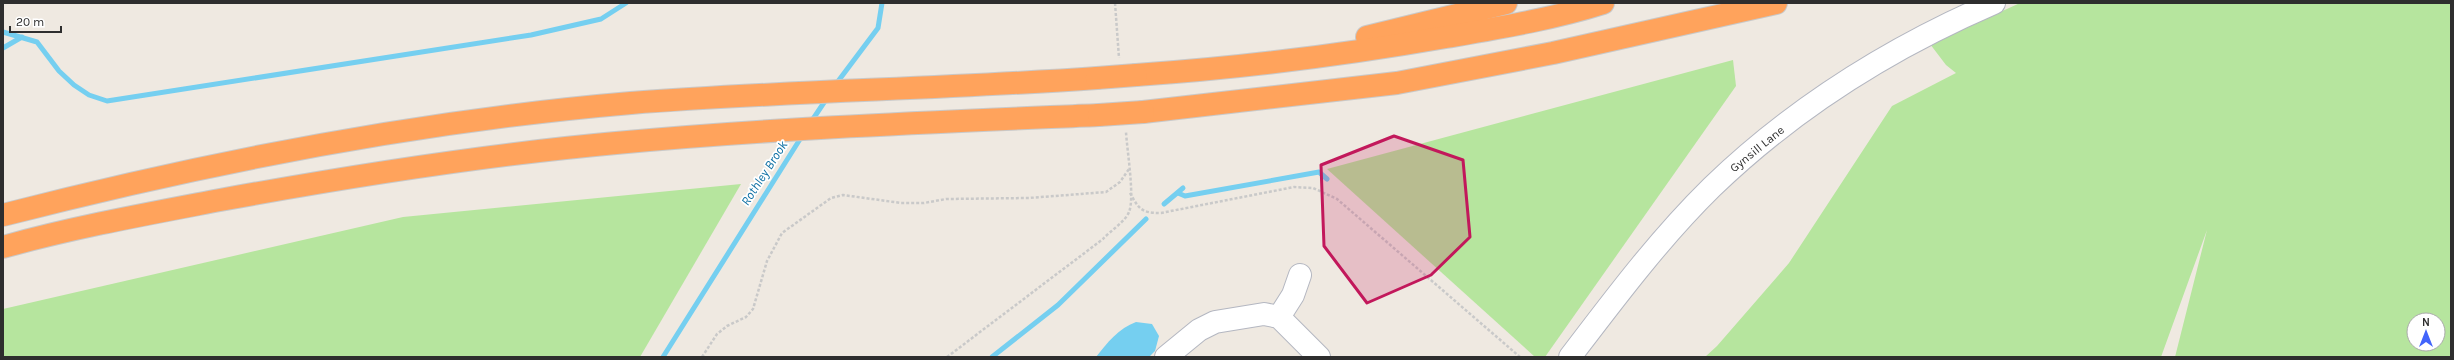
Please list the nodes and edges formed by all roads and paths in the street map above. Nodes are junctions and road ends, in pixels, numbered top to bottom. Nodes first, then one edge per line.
1 (1115, 3) edge
2 (1506, 3) edge
3 (1603, 3) edge
4 (1727, 3) edge
5 (1776, 3) edge
6 (1994, 3) edge
7 (1636, 33) junction
8 (1120, 60) dead end
9 (1181, 72) junction
10 (1126, 130) dead end
11 (1129, 170) junction
12 (316, 182) junction
13 (1130, 193) junction
14 (3, 215) edge
15 (3, 247) edge
16 (3, 261) edge
17 (1296, 285) dead end
18 (1279, 317) junction
19 (702, 357) edge
20 (947, 357) edge
21 (1166, 357) edge
22 (1319, 357) edge
23 (1520, 357) edge
24 (1570, 357) edge

1 - 8 path
2 - 9 highway
3 - 9 highway
4 - 7 highway
5 - 7 highway
6 - 24 street, Gynsill Lane
7 - 12 highway, bridge
9 - 14 highway, bridge
10 - 11 path
11 - 13 path
11 - 19 path
12 - 15 highway
12 - 16 highway
13 - 20 path
13 - 23 path
17 - 18 street
18 - 21 street
18 - 22 street

